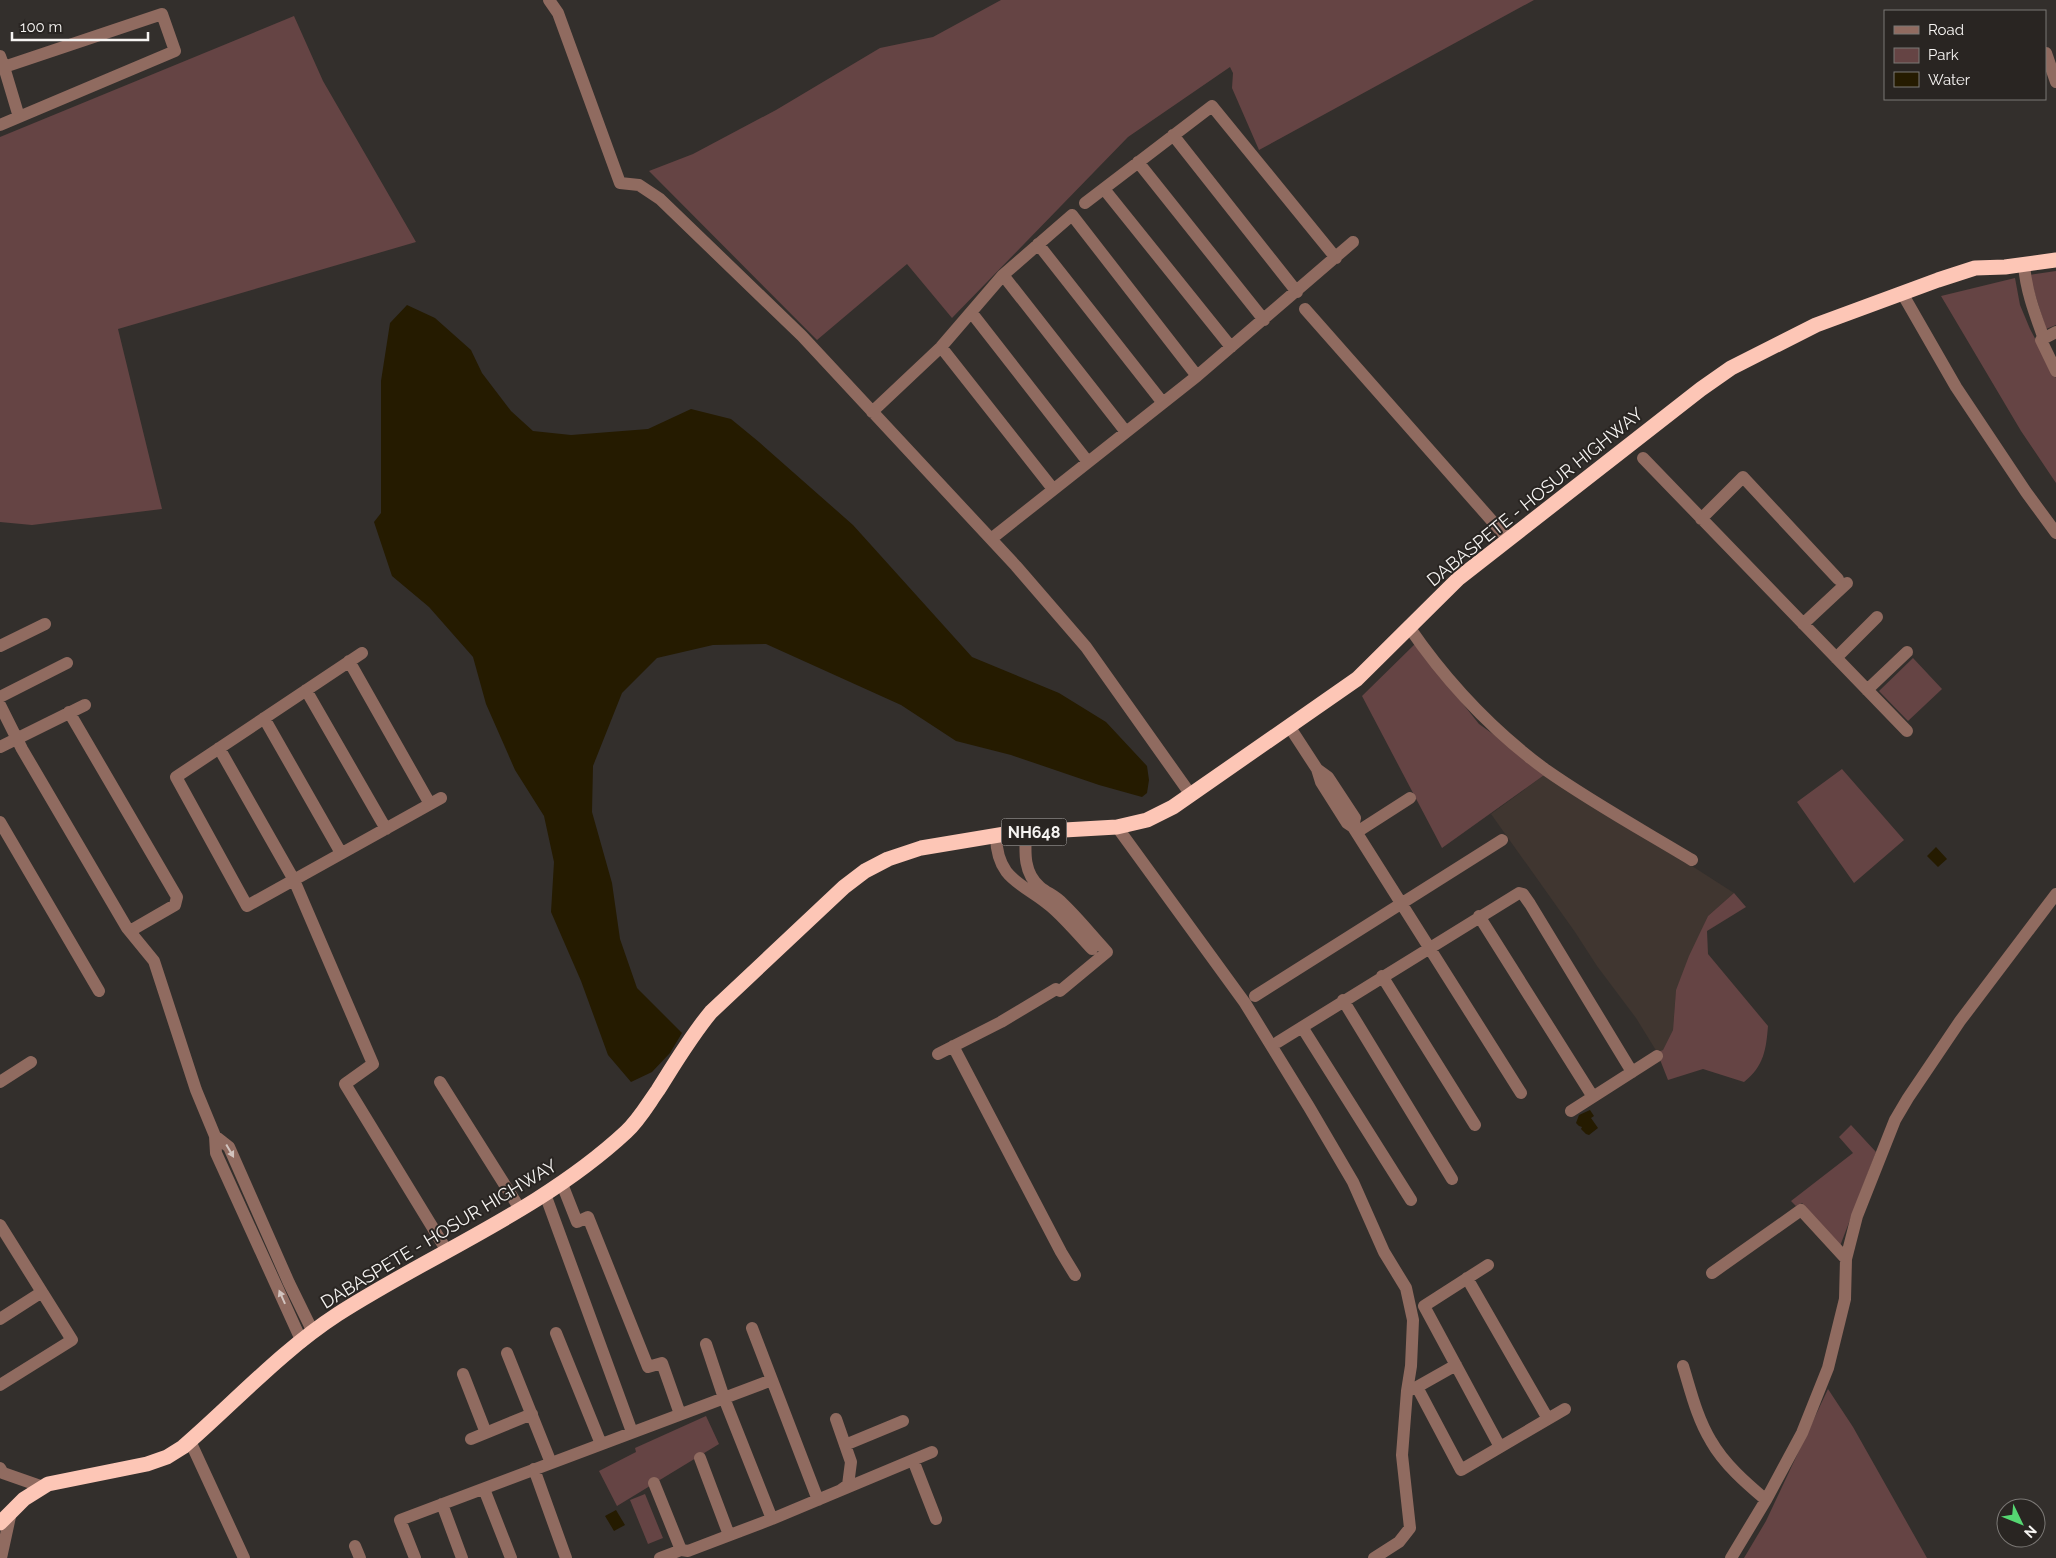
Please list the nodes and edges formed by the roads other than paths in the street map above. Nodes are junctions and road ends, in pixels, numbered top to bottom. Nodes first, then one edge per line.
1 (549, 0) edge
2 (2046, 53) dead end
3 (2, 61) edge
4 (2056, 82) edge
5 (20, 117) junction
6 (0, 125) edge
7 (1173, 135) junction
8 (1138, 162) junction
9 (1104, 189) junction
10 (1085, 203) dead end
11 (1353, 242) dead end
12 (1038, 244) junction
13 (1336, 258) junction
14 (2056, 260) edge
15 (2024, 265) junction
16 (1003, 275) junction
17 (1297, 292) junction
18 (1902, 293) junction
19 (1304, 309) dead end
20 (971, 312) junction
21 (1264, 320) junction
22 (2056, 332) edge
23 (2044, 339) junction
24 (940, 347) junction
25 (1232, 347) junction
26 (2056, 371) edge
27 (1198, 376) junction
28 (1163, 403) junction
29 (872, 412) junction
30 (1126, 432) junction
31 (1643, 458) dead end
32 (1088, 462) junction
33 (1053, 488) junction
34 (1701, 519) junction
35 (2056, 533) edge
36 (991, 538) junction
37 (1508, 540) junction
38 (1878, 618) dead end
39 (45, 624) dead end
40 (1803, 624) junction
41 (1409, 627) junction
42 (0, 646) edge
43 (1907, 652) dead end
44 (362, 653) dead end
45 (1836, 658) junction
46 (349, 661) junction
47 (67, 664) dead end
48 (306, 690) junction
49 (1867, 690) junction
50 (0, 697) edge
51 (0, 705) edge
52 (85, 705) dead end
53 (69, 712) junction
54 (264, 718) junction
55 (1289, 726) junction
56 (1907, 731) dead end
57 (17, 739) junction
58 (0, 747) edge
59 (219, 748) junction
60 (1191, 795) junction
61 (1410, 798) dead end
62 (0, 822) edge
63 (1117, 827) junction
64 (386, 829) junction
65 (1355, 829) junction
66 (1026, 832) junction
67 (996, 836) junction
68 (1502, 840) dead end
69 (341, 854) junction
70 (1692, 860) dead end
71 (294, 880) junction
72 (2056, 894) edge
73 (1402, 904) junction
74 (1479, 916) junction
75 (130, 931) junction
76 (1428, 948) junction
77 (1382, 976) junction
78 (1056, 989) junction
79 (99, 991) dead end
80 (1255, 996) dead end
81 (1343, 1000) junction
82 (1302, 1027) junction
83 (1278, 1042) dead end
84 (954, 1046) junction
85 (938, 1054) dead end
86 (1657, 1056) dead end
87 (32, 1062) dead end
88 (1632, 1072) junction
89 (0, 1082) edge
90 (440, 1082) dead end
91 (1520, 1093) dead end
92 (1593, 1097) junction
93 (1570, 1111) dead end
94 (1475, 1125) dead end
95 (1452, 1179) dead end
96 (562, 1184) junction
97 (545, 1194) junction
98 (1411, 1200) dead end
99 (520, 1210) junction
100 (2, 1233) edge
101 (447, 1251) junction
102 (1846, 1258) junction
103 (1488, 1265) dead end
104 (1712, 1274) dead end
105 (1075, 1275) dead end
106 (1467, 1278) junction
107 (42, 1292) junction
108 (0, 1319) edge
109 (752, 1328) dead end
110 (556, 1333) dead end
111 (308, 1337) junction
112 (706, 1344) dead end
113 (507, 1353) dead end
114 (1456, 1365) junction
115 (1683, 1366) dead end
116 (463, 1374) dead end
117 (772, 1380) junction
118 (0, 1385) edge
119 (1412, 1389) junction
120 (724, 1398) junction
121 (1565, 1409) dead end
122 (532, 1414) junction
123 (680, 1414) junction
124 (836, 1419) dead end
125 (1548, 1419) junction
126 (903, 1421) dead end
127 (632, 1432) junction
128 (486, 1433) junction
129 (471, 1439) dead end
130 (190, 1441) junction
131 (601, 1444) junction
132 (845, 1445) junction
133 (1500, 1447) junction
134 (932, 1452) dead end
135 (700, 1458) dead end
136 (913, 1460) junction
137 (551, 1463) junction
138 (0, 1468) edge
139 (534, 1469) junction
140 (654, 1483) dead end
141 (43, 1487) junction
142 (484, 1489) junction
143 (837, 1493) junction
144 (818, 1500) junction
145 (1766, 1500) junction
146 (442, 1504) junction
147 (5, 1518) edge
148 (772, 1519) junction
149 (936, 1519) dead end
150 (729, 1535) junction
151 (682, 1550) junction
152 (1, 1558) edge
153 (244, 1558) edge
154 (415, 1558) edge
155 (462, 1558) edge
156 (511, 1558) edge
157 (566, 1558) edge
158 (660, 1558) edge
159 (1374, 1558) edge
160 (1732, 1558) edge

1 - 29 street
2 - 4 street
3 - 5 street
3 - 5 street
5 - 6 street
7 - 8 street
7 - 13 street
7 - 17 street
8 - 9 street
8 - 21 street
9 - 10 street
9 - 25 street
11 - 13 street
12 - 16 street
12 - 27 street
12 - 28 street
13 - 17 street
14 - 15 highway, DABASPETE - HOSUR HIGHWAY / NH648
15 - 18 highway, DABASPETE - HOSUR HIGHWAY / NH648
15 - 23 street
16 - 20 street
16 - 30 street
17 - 21 street
18 - 35 street
18 - 37 highway, DABASPETE - HOSUR HIGHWAY / NH648
19 - 37 street
20 - 24 street
20 - 32 street
21 - 25 street
22 - 23 street
23 - 26 street
24 - 29 street
24 - 33 street
25 - 27 street
27 - 28 street
28 - 30 street
29 - 36 street
30 - 32 street
31 - 34 street
32 - 33 street
33 - 36 street
34 - 40 street
34 - 40 street
36 - 60 street
37 - 41 highway, DABASPETE - HOSUR HIGHWAY / NH648
38 - 45 street
39 - 42 street
40 - 45 street
41 - 55 highway, DABASPETE - HOSUR HIGHWAY / NH648
41 - 70 street
43 - 49 street
44 - 46 street
45 - 49 street
46 - 48 street
46 - 64 street
47 - 50 street
48 - 54 street
48 - 64 street
49 - 56 street
51 - 57 street
52 - 53 street
53 - 57 street
53 - 75 street
54 - 59 street
54 - 69 street
55 - 60 highway, DABASPETE - HOSUR HIGHWAY / NH648
55 - 65 street
57 - 58 street
57 - 75 street
59 - 71 street
59 - 71 street
60 - 63 highway, DABASPETE - HOSUR HIGHWAY / NH648
61 - 65 street
62 - 79 street
63 - 66 highway, DABASPETE - HOSUR HIGHWAY / NH648
63 - 119 street
64 - 69 street
65 - 73 street
66 - 67 highway, DABASPETE - HOSUR HIGHWAY / NH648
66 - 78 street
67 - 78 street
67 - 96 highway, DABASPETE - HOSUR HIGHWAY / NH648
68 - 73 street
69 - 71 street
71 - 101 street
72 - 102 street
73 - 76 street
73 - 80 street
74 - 76 street
74 - 88 street
74 - 92 street
75 - 111 street
76 - 77 street
76 - 91 street
77 - 81 street
77 - 94 street
78 - 84 street
81 - 82 street
81 - 95 street
82 - 83 street
82 - 98 street
84 - 85 street
84 - 105 street
86 - 88 street
87 - 89 street
88 - 92 street
90 - 99 street
92 - 93 street
96 - 97 highway, DABASPETE - HOSUR HIGHWAY / NH648
96 - 123 street
97 - 99 highway, DABASPETE - HOSUR HIGHWAY / NH648
97 - 127 street
99 - 101 highway, DABASPETE - HOSUR HIGHWAY / NH648
100 - 107 street
101 - 111 highway, DABASPETE - HOSUR HIGHWAY / NH648
102 - 104 street
102 - 145 street
103 - 106 street
106 - 114 street
106 - 125 street
107 - 108 street
107 - 118 street
109 - 117 street
110 - 131 street
111 - 130 highway, DABASPETE - HOSUR HIGHWAY / NH648
112 - 120 street
113 - 122 street
114 - 119 street
114 - 133 street
115 - 145 street
116 - 128 street
117 - 120 street
117 - 144 street
119 - 133 street
119 - 159 street
120 - 123 street
120 - 148 street
121 - 125 street
122 - 128 street
122 - 137 street
123 - 127 street
124 - 132 street
125 - 133 street
126 - 132 street
127 - 131 street
128 - 129 street
130 - 141 highway, DABASPETE - HOSUR HIGHWAY / NH648
130 - 153 street
131 - 137 street
132 - 143 street
134 - 136 street
135 - 150 street
136 - 143 street
136 - 149 street
137 - 139 street
138 - 141 street
139 - 142 street
139 - 157 street
140 - 151 street
141 - 147 highway, DABASPETE - HOSUR HIGHWAY / NH648
142 - 146 street
142 - 156 street
143 - 144 street
144 - 148 street
145 - 160 street
146 - 154 street
146 - 155 street
147 - 152 street
148 - 150 street
150 - 151 street
151 - 158 street

